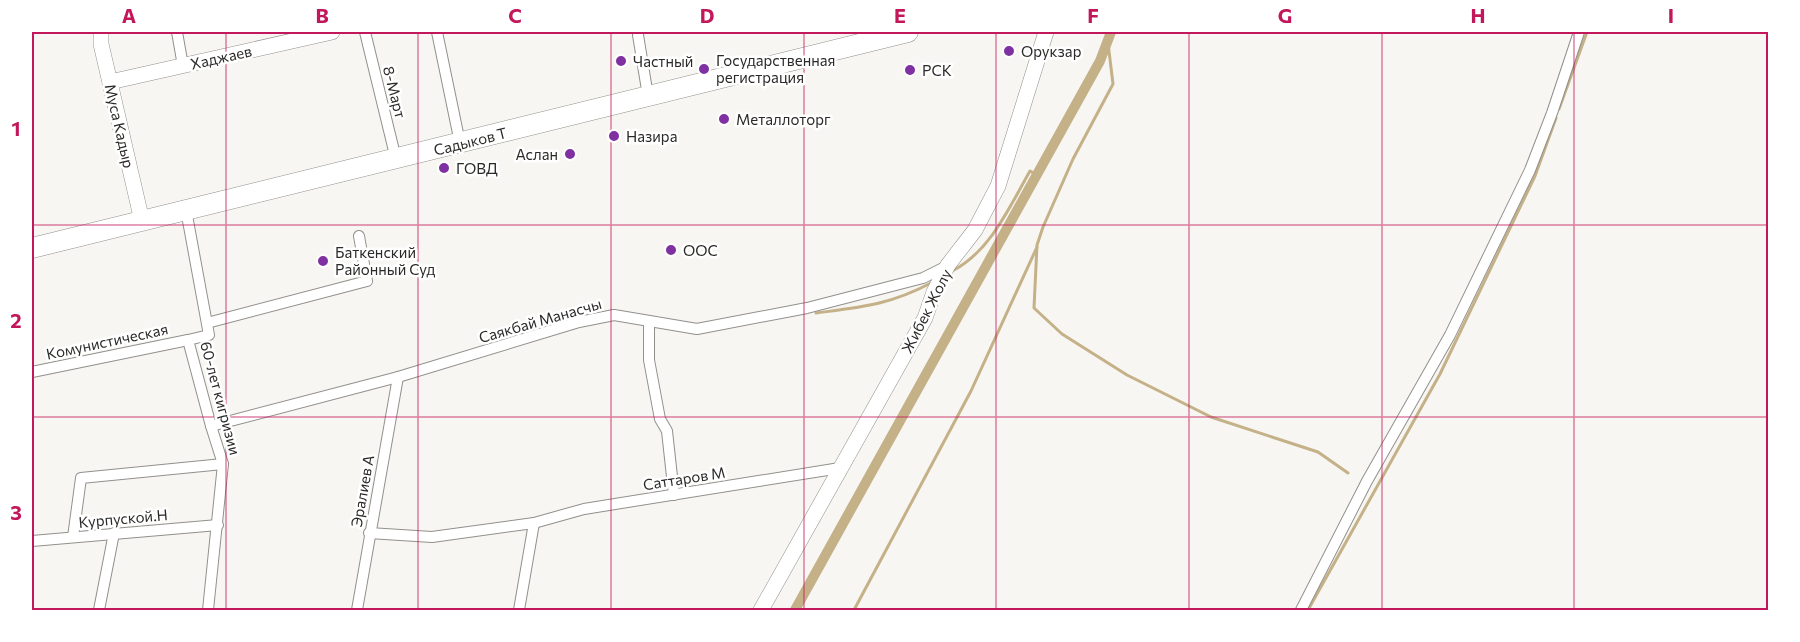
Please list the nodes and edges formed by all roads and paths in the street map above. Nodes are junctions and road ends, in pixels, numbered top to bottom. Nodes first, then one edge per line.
1 (101, 32) edge
2 (177, 32) edge
3 (332, 32) edge
4 (364, 32) edge
5 (437, 32) edge
6 (908, 32) edge
7 (1046, 32) edge
8 (1579, 32) edge
9 (638, 35) dead end
10 (183, 66) junction
11 (110, 82) junction
12 (648, 96) junction
13 (460, 143) junction
14 (396, 159) junction
15 (186, 210) junction
16 (142, 221) junction
17 (359, 236) dead end
18 (32, 248) edge
19 (948, 265) junction
20 (649, 321) junction
21 (207, 323) junction
22 (188, 340) junction
23 (32, 372) edge
24 (398, 377) junction
25 (211, 426) junction
26 (223, 464) junction
27 (840, 468) junction
28 (674, 495) junction
29 (534, 523) junction
30 (218, 525) junction
31 (114, 533) junction
32 (369, 533) junction
33 (73, 537) junction
34 (32, 542) edge
35 (99, 610) edge
36 (208, 610) edge
37 (357, 610) edge
38 (519, 610) edge
39 (761, 610) edge
40 (1300, 610) edge

1 - 11 street, Муса Кадыр
2 - 10 street
3 - 10 street, Хаджаев
4 - 14 street, 8-Март
5 - 13 street
6 - 12 highway, Садыков Т
7 - 19 street, Жибек Жолу
8 - 40 street
9 - 12 street
10 - 11 street, Хаджаев
11 - 16 street, Муса Кадыр
12 - 13 highway, Садыков Т
13 - 14 highway, Садыков Т
14 - 15 highway, Садыков Т
15 - 16 highway, Садыков Т
15 - 21 street, 60-лет кигризии
16 - 18 highway, Садыков Т
17 - 21 street
19 - 20 street, Саякбай Манасчы
19 - 27 street, Жибек Жолу
20 - 24 street, Саякбай Манасчы
20 - 28 street
21 - 22 street, 60-лет кигризии
22 - 23 street, Комунистическая
22 - 25 street, 60-лет кигризии
24 - 25 street, Саякбай Манасчы
24 - 32 street, Эралиев А
25 - 26 street, 60-лет кигризии
26 - 30 street, 60-лет кигризии
26 - 33 street
27 - 28 street, Саттаров М
27 - 39 street, Жибек Жолу
28 - 29 street, Саттаров М
29 - 32 street, Саттаров М
29 - 38 street
30 - 31 street, Курпуской.Н
30 - 36 street, 60-лет кигризии
31 - 33 street, Курпуской.Н
31 - 35 street
32 - 37 street, Эралиев А
33 - 34 street, Курпуской.Н

